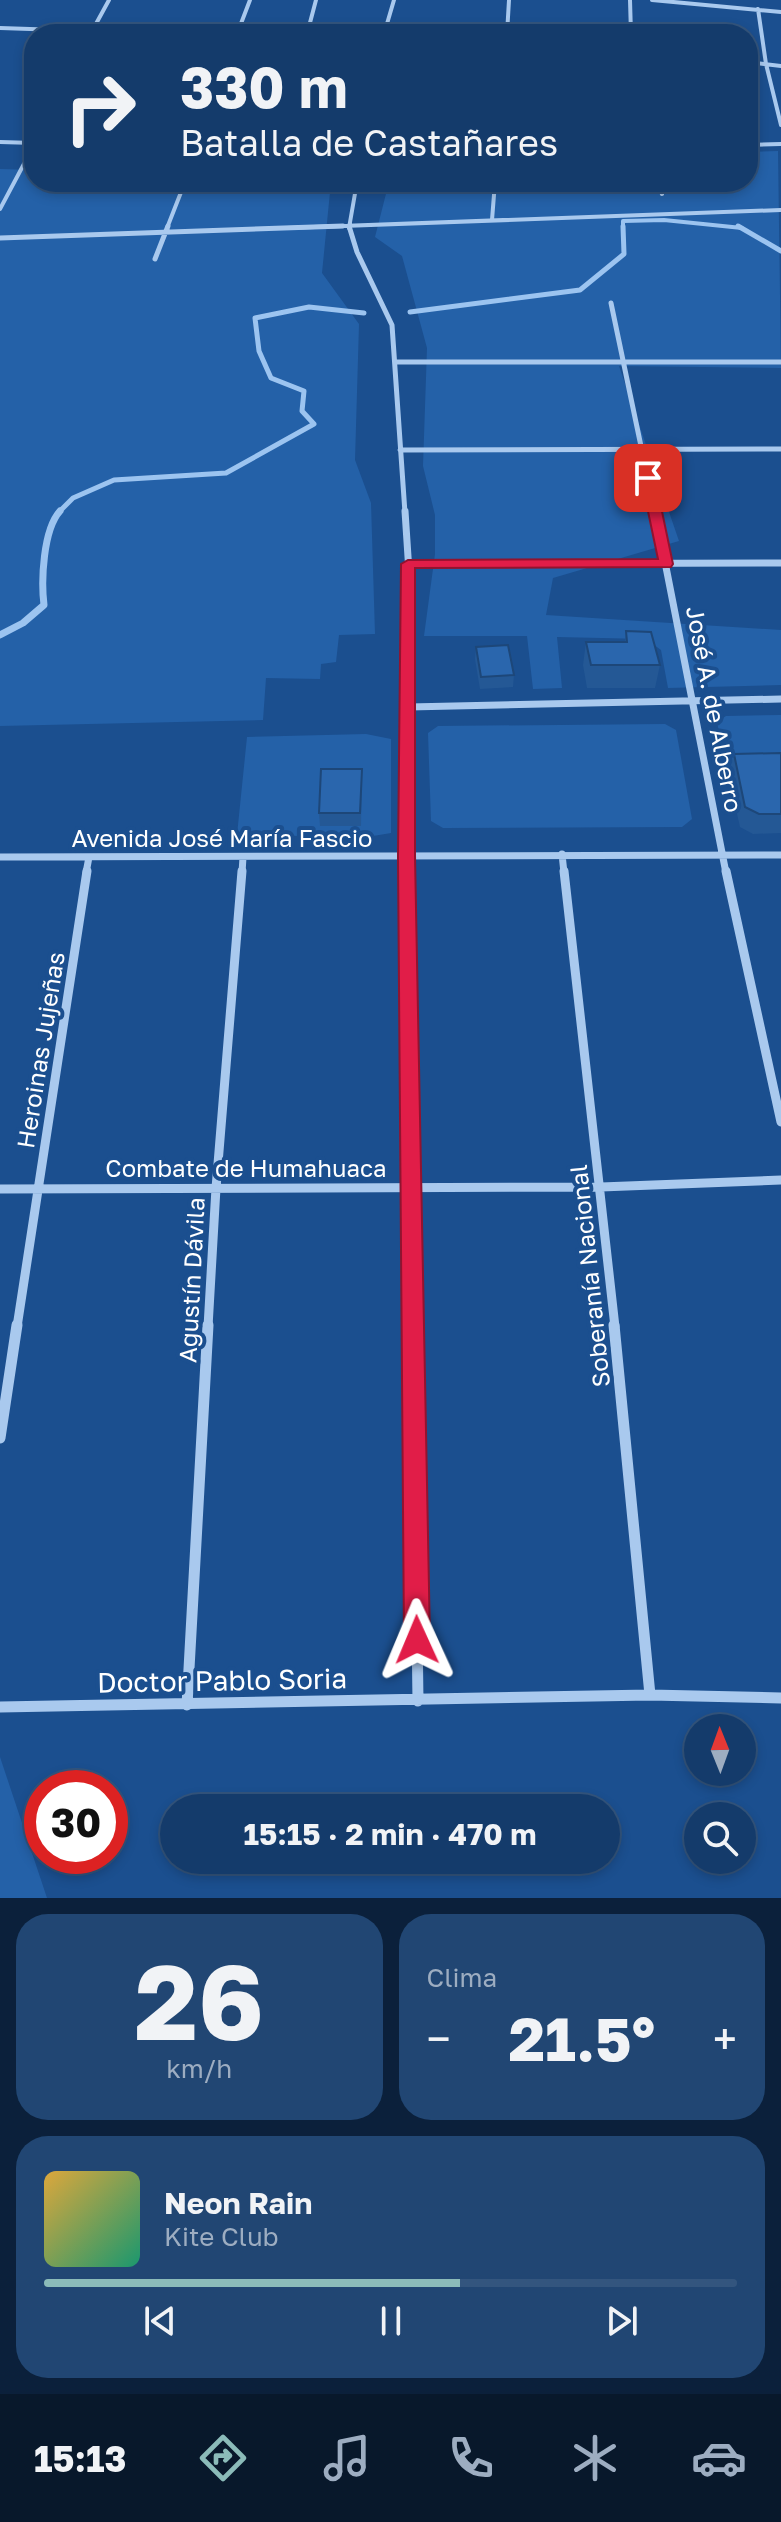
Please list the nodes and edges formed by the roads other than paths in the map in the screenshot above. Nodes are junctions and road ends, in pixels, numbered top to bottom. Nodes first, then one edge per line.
1 (109, 0) edge
2 (250, 0) edge
3 (316, 0) edge
4 (394, 0) edge
5 (509, 0) edge
6 (630, 0) edge
7 (652, 0) edge
8 (758, 9) junction
9 (781, 12) edge
10 (96, 24) edge
11 (241, 24) edge
12 (310, 24) edge
13 (387, 24) edge
14 (508, 24) edge
15 (631, 24) edge
16 (0, 28) edge
17 (24, 29) edge
18 (758, 63) edge
19 (766, 64) junction
20 (781, 66) edge
21 (781, 125) edge
22 (0, 142) edge
23 (24, 143) edge
24 (781, 144) edge
25 (758, 145) edge
26 (24, 163) edge
27 (181, 192) edge
28 (355, 192) edge
29 (494, 192) edge
30 (0, 209) edge
31 (781, 210) edge
32 (492, 220) junction
33 (349, 225) junction
34 (165, 232) junction
35 (0, 238) edge
36 (155, 259) dead end
37 (611, 303) dead end
38 (395, 362) junction
39 (624, 362) junction
40 (781, 362) edge
41 (642, 449) junction
42 (781, 449) edge
43 (400, 450) junction
44 (781, 563) edge
45 (408, 564) junction
46 (666, 564) junction
47 (781, 699) edge
48 (694, 702) junction
49 (409, 707) junction
50 (562, 854) junction
51 (722, 855) junction
52 (781, 855) edge
53 (407, 856) junction
54 (0, 857) edge
55 (89, 857) junction
56 (243, 857) junction
57 (781, 1122) edge
58 (781, 1180) edge
59 (412, 1187) junction
60 (601, 1187) junction
61 (39, 1188) junction
62 (216, 1188) junction
63 (0, 1189) edge
64 (0, 1438) edge
65 (650, 1695) junction
66 (781, 1698) edge
67 (418, 1701) junction
68 (187, 1705) junction
69 (0, 1707) edge

1 - 10 street
2 - 11 street
3 - 12 street
4 - 13 street
5 - 14 street
6 - 15 street
7 - 8 street
8 - 9 street
8 - 19 street
16 - 17 street
18 - 19 street
19 - 20 street
19 - 21 street
22 - 23 street
24 - 25 street
26 - 30 street
27 - 34 street
28 - 33 street
29 - 32 street
31 - 32 street
32 - 33 street
33 - 34 street
33 - 38 street
34 - 35 street
34 - 36 street
37 - 39 street, José A. de Alberro
38 - 39 street
38 - 43 street
39 - 40 street
39 - 41 street, José A. de Alberro
41 - 42 street
41 - 43 street
41 - 46 street, José A. de Alberro
43 - 45 street
44 - 46 street
45 - 46 street
45 - 49 street
46 - 48 street, José A. de Alberro
47 - 48 street
48 - 49 street
48 - 51 street, José A. de Alberro
49 - 53 street
50 - 51 street, Avenida José María Fascio
50 - 53 street, Avenida José María Fascio
50 - 60 street, Soberanía Nacional
51 - 52 street, Avenida José María Fascio
51 - 57 street, José A. de Alberro
53 - 56 street, Avenida José María Fascio
53 - 59 street
54 - 55 street, Avenida José María Fascio
55 - 56 street, Avenida José María Fascio
55 - 61 street, Heroinas Jujeñas
56 - 62 street, Agustín Dávila
58 - 60 street, Combate de Humahuaca
59 - 60 street, Combate de Humahuaca
59 - 62 street, Combate de Humahuaca
59 - 67 street
60 - 65 street, Soberanía Nacional
61 - 62 street, Combate de Humahuaca
61 - 63 street, Combate de Humahuaca
61 - 64 street, Heroinas Jujeñas
62 - 68 street, Agustín Dávila
65 - 66 street, Doctor Pablo Soria
65 - 67 street, Doctor Pablo Soria
67 - 68 street, Doctor Pablo Soria
68 - 69 street, Doctor Pablo Soria

